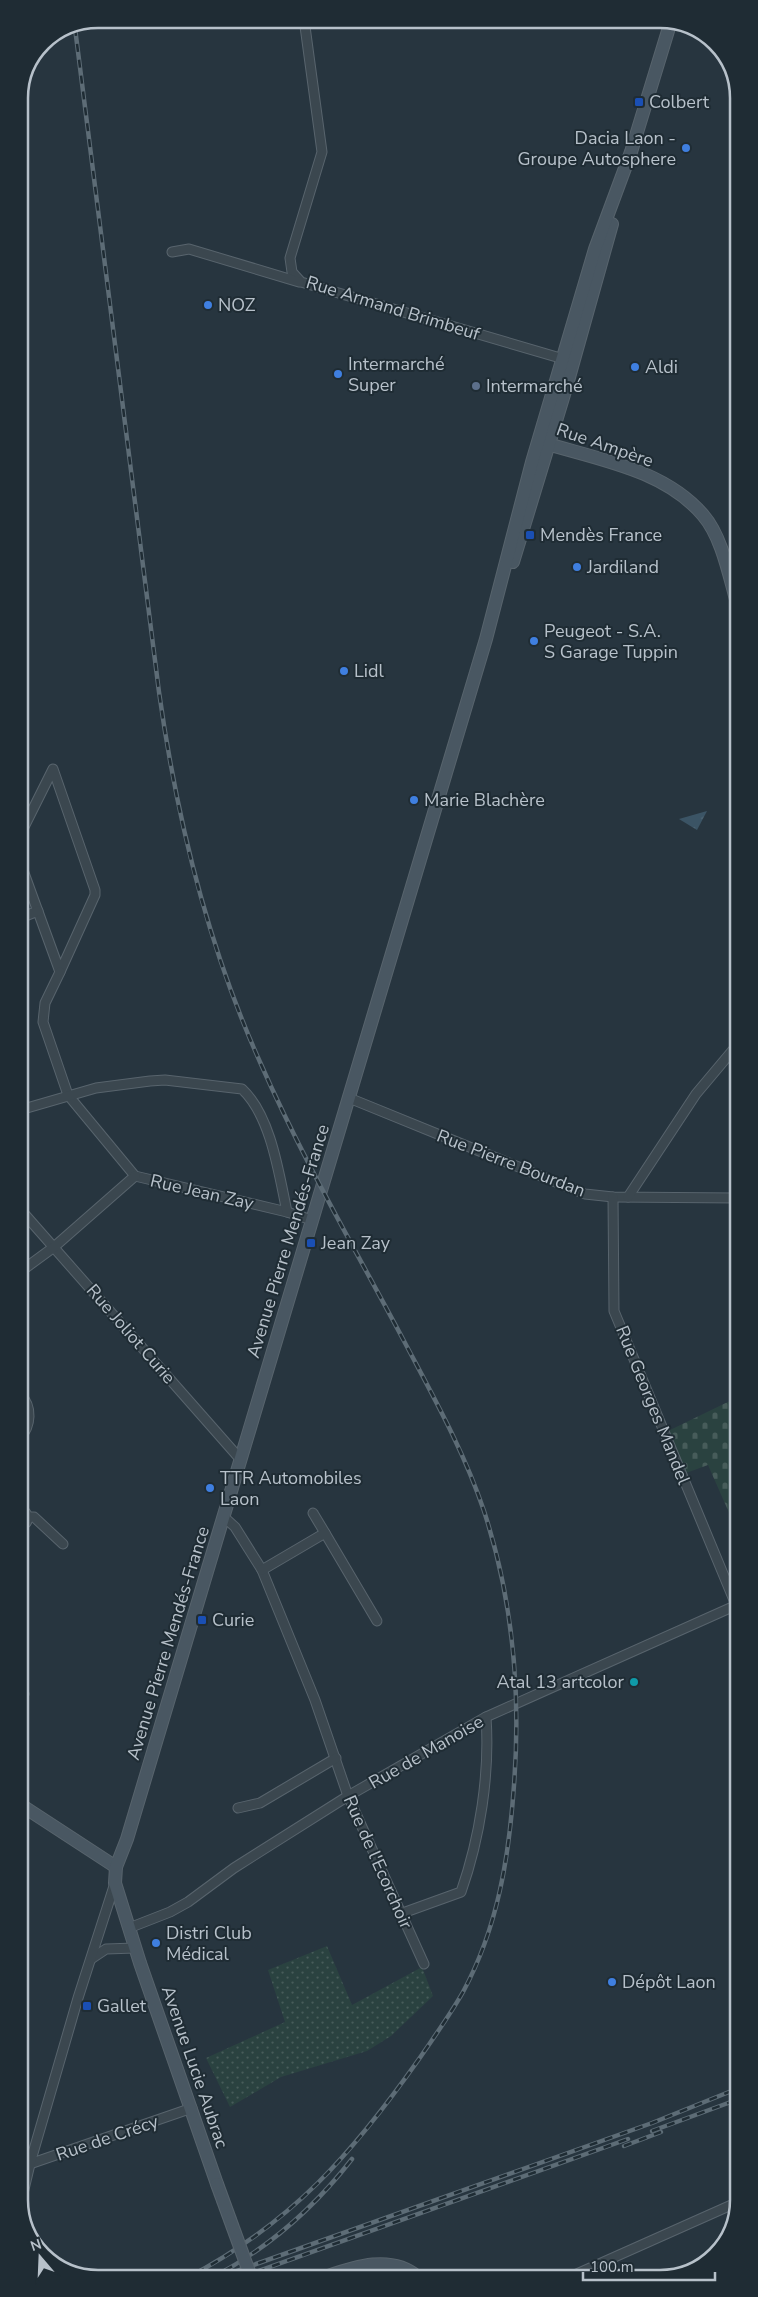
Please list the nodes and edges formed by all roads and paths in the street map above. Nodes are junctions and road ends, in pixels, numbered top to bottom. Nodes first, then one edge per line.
1 (305, 28) edge
2 (669, 28) edge
3 (172, 252) dead end
4 (301, 282) junction
5 (568, 361) junction
6 (543, 446) junction
7 (730, 578) edge
8 (28, 819) edge
9 (28, 884) edge
10 (38, 911) junction
11 (28, 915) edge
12 (60, 972) junction
13 (730, 1054) edge
14 (68, 1095) junction
15 (349, 1098) junction
16 (28, 1108) edge
17 (134, 1176) junction
18 (612, 1197) junction
19 (628, 1197) junction
20 (730, 1198) edge
21 (287, 1212) junction
22 (28, 1217) edge
23 (312, 1220) junction
24 (54, 1247) junction
25 (28, 1266) edge
26 (241, 1460) junction
27 (313, 1513) dead end
28 (28, 1515) edge
29 (224, 1517) junction
30 (325, 1534) junction
31 (63, 1544) dead end
32 (262, 1570) junction
33 (730, 1587) edge
34 (730, 1607) edge
35 (377, 1621) dead end
36 (486, 1717) junction
37 (336, 1758) junction
38 (348, 1796) junction
39 (238, 1808) dead end
40 (28, 1810) edge
41 (116, 1867) junction
42 (115, 1883) junction
43 (400, 1914) junction
44 (129, 1928) junction
45 (135, 1948) junction
46 (91, 1958) junction
47 (424, 1964) dead end
48 (192, 2108) junction
49 (28, 2160) edge
50 (28, 2165) edge
51 (730, 2206) edge
52 (248, 2269) edge
53 (348, 2269) edge
54 (407, 2270) edge
55 (586, 2270) edge

1 - 4 street, Rue Armand Brimbeuf
2 - 5 main road, Avenue Pierre Mendés-France
3 - 4 street
4 - 5 street, Rue Armand Brimbeuf
5 - 6 main road, Avenue Pierre Mendés-France
6 - 7 main road, Rue Ampère
6 - 15 main road, Avenue Pierre Mendés-France
8 - 12 street
9 - 10 street
10 - 11 street
10 - 12 street
12 - 14 street
13 - 19 street
14 - 16 street
14 - 17 street, Rue Jean Zay
14 - 21 street
15 - 18 street, Rue Pierre Bourdan
15 - 23 main road, Avenue Pierre Mendés-France
17 - 21 street, Rue Jean Zay
17 - 24 street
18 - 19 street, Rue Pierre Bourdan
18 - 33 street, Rue Georges Mandel
19 - 20 street, Rue Pierre Bourdan
21 - 23 street, Rue Jean Zay
22 - 24 street, Rue Joliot Curie
23 - 26 main road, Avenue Pierre Mendés-France
24 - 25 street
24 - 26 street, Rue Joliot Curie
26 - 29 main road, Avenue Pierre Mendés-France
27 - 30 street
28 - 31 street
29 - 32 street, Rue de l'Ecorchoir
29 - 41 main road, Avenue Pierre Mendés-France
30 - 32 street
30 - 35 street
32 - 37 street, Rue de l'Ecorchoir
34 - 36 street, Rue de Manoise
36 - 38 street, Rue de Manoise
36 - 43 street
37 - 38 street, Rue de l'Ecorchoir
37 - 39 street
38 - 43 street, Rue de l'Ecorchoir
38 - 44 street, Rue de Manoise
40 - 41 main road
41 - 42 main road, Avenue Lucie Aubrac
42 - 44 main road, Avenue Lucie Aubrac
42 - 46 street
43 - 47 street, Rue de l'Ecorchoir
44 - 45 main road, Avenue Lucie Aubrac
45 - 46 street
45 - 48 main road, Avenue Lucie Aubrac
46 - 49 street
48 - 50 street, Rue de Crécy
48 - 52 main road, Avenue Lucie Aubrac, bridge
51 - 55 street
53 - 54 main road

